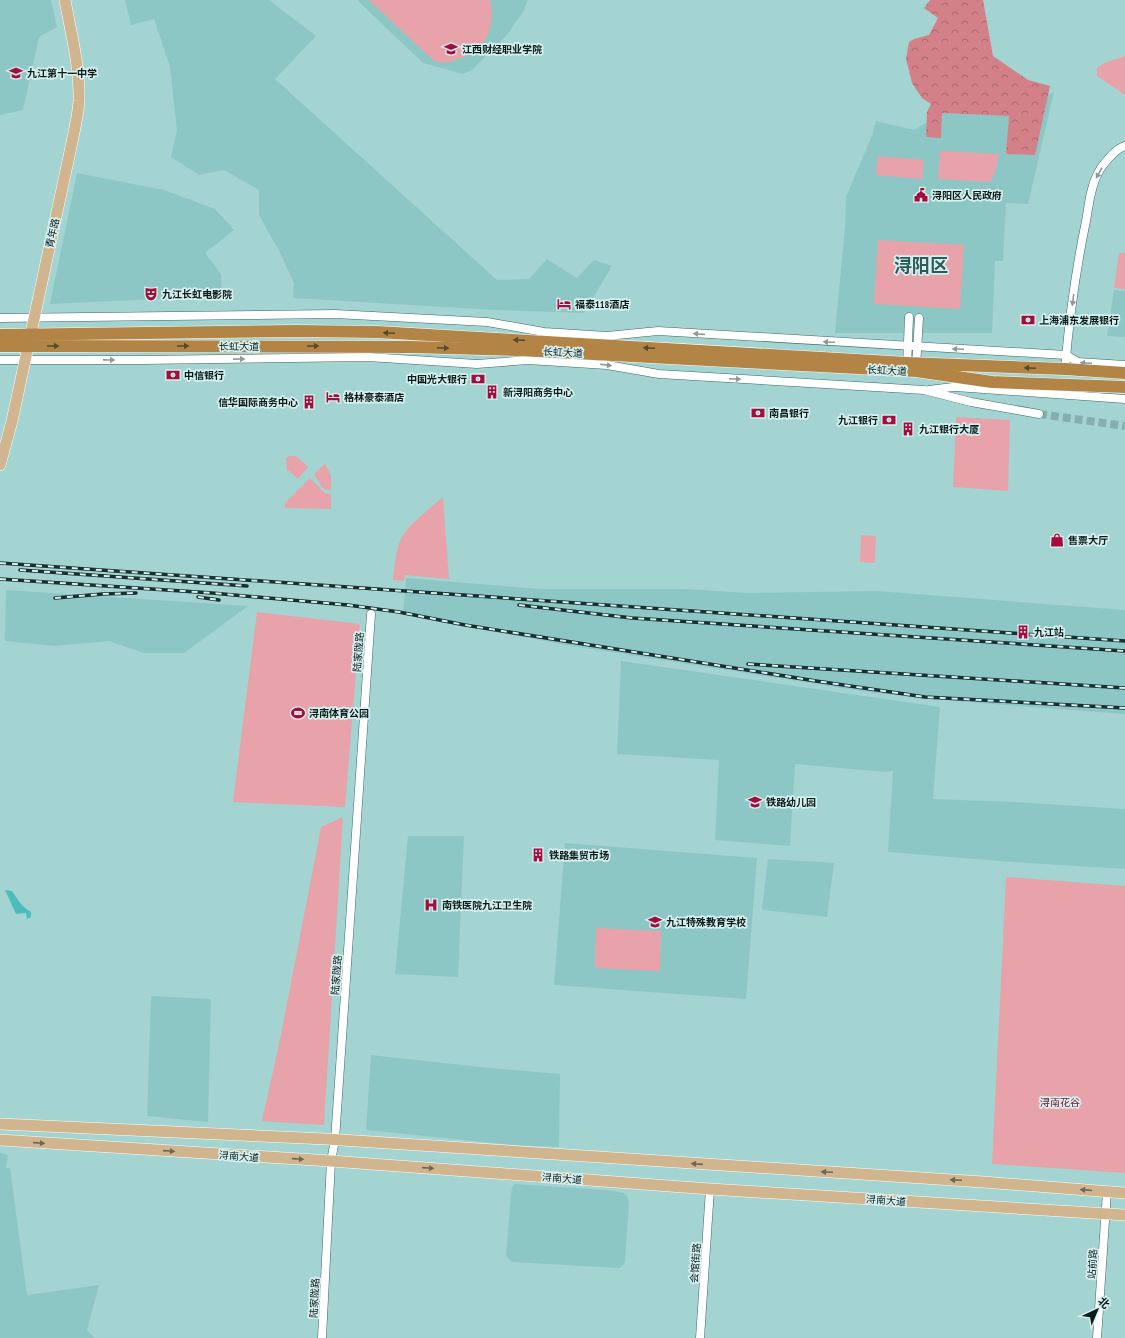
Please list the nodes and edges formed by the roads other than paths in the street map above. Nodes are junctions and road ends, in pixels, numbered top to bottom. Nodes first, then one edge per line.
1 (65, 0) edge
2 (1125, 146) edge
3 (909, 317) dead end
4 (0, 318) edge
5 (34, 318) junction
6 (919, 318) dead end
7 (0, 335) edge
8 (28, 340) junction
9 (0, 346) edge
10 (908, 346) junction
11 (917, 347) junction
12 (1066, 355) junction
13 (0, 360) edge
14 (24, 360) junction
15 (1125, 365) edge
16 (912, 367) junction
17 (1065, 369) junction
18 (1125, 373) edge
19 (992, 382) junction
20 (956, 387) junction
21 (1125, 388) edge
22 (924, 390) junction
23 (1125, 399) edge
24 (1039, 414) tunnel mouth
25 (0, 465) edge
26 (371, 614) dead end
27 (0, 1124) edge
28 (0, 1140) edge
29 (335, 1140) junction
30 (331, 1161) junction
31 (710, 1189) junction
32 (1107, 1192) junction
33 (1125, 1193) edge
34 (1106, 1214) junction
35 (1125, 1215) edge
36 (322, 1338) edge
37 (700, 1338) edge
38 (1097, 1338) edge

1 - 5 main road, 青年路
2 -> 12 street
3 - 10 street
4 - 5 street
5 - 8 main road, 青年路
10 -> 5 street
6 - 11 street
7 - 8 highway, 长虹大道
8 - 9 highway, 长虹大道
8 - 14 main road, 青年路
8 - 16 highway, 长虹大道
10 - 11 street
10 - 16 street
12 -> 11 street
11 - 16 street
15 -> 12 street
12 - 17 street
13 - 14 street
14 -> 22 street
14 - 25 main road, 青年路
17 -> 16 highway, 长虹大道
16 - 19 highway, 长虹大道
17 - 18 highway, 长虹大道
19 - 20 street
19 - 21 highway, 长虹大道
20 - 22 street
20 - 23 street
22 - 24 street
26 - 29 street, 陆家陇路
27 - 29 main road, 浔南大道
28 -> 30 main road, 浔南大道
29 - 30 street, 陆家陇路
32 -> 29 main road, 浔南大道
30 -> 31 main road, 浔南大道
30 - 36 street, 陆家陇路
31 - 34 main road, 浔南大道
31 - 37 street, 会馆街路
32 - 33 main road, 浔南大道
32 - 34 street, 站前路
34 - 35 main road, 浔南大道
34 - 38 street, 站前路

